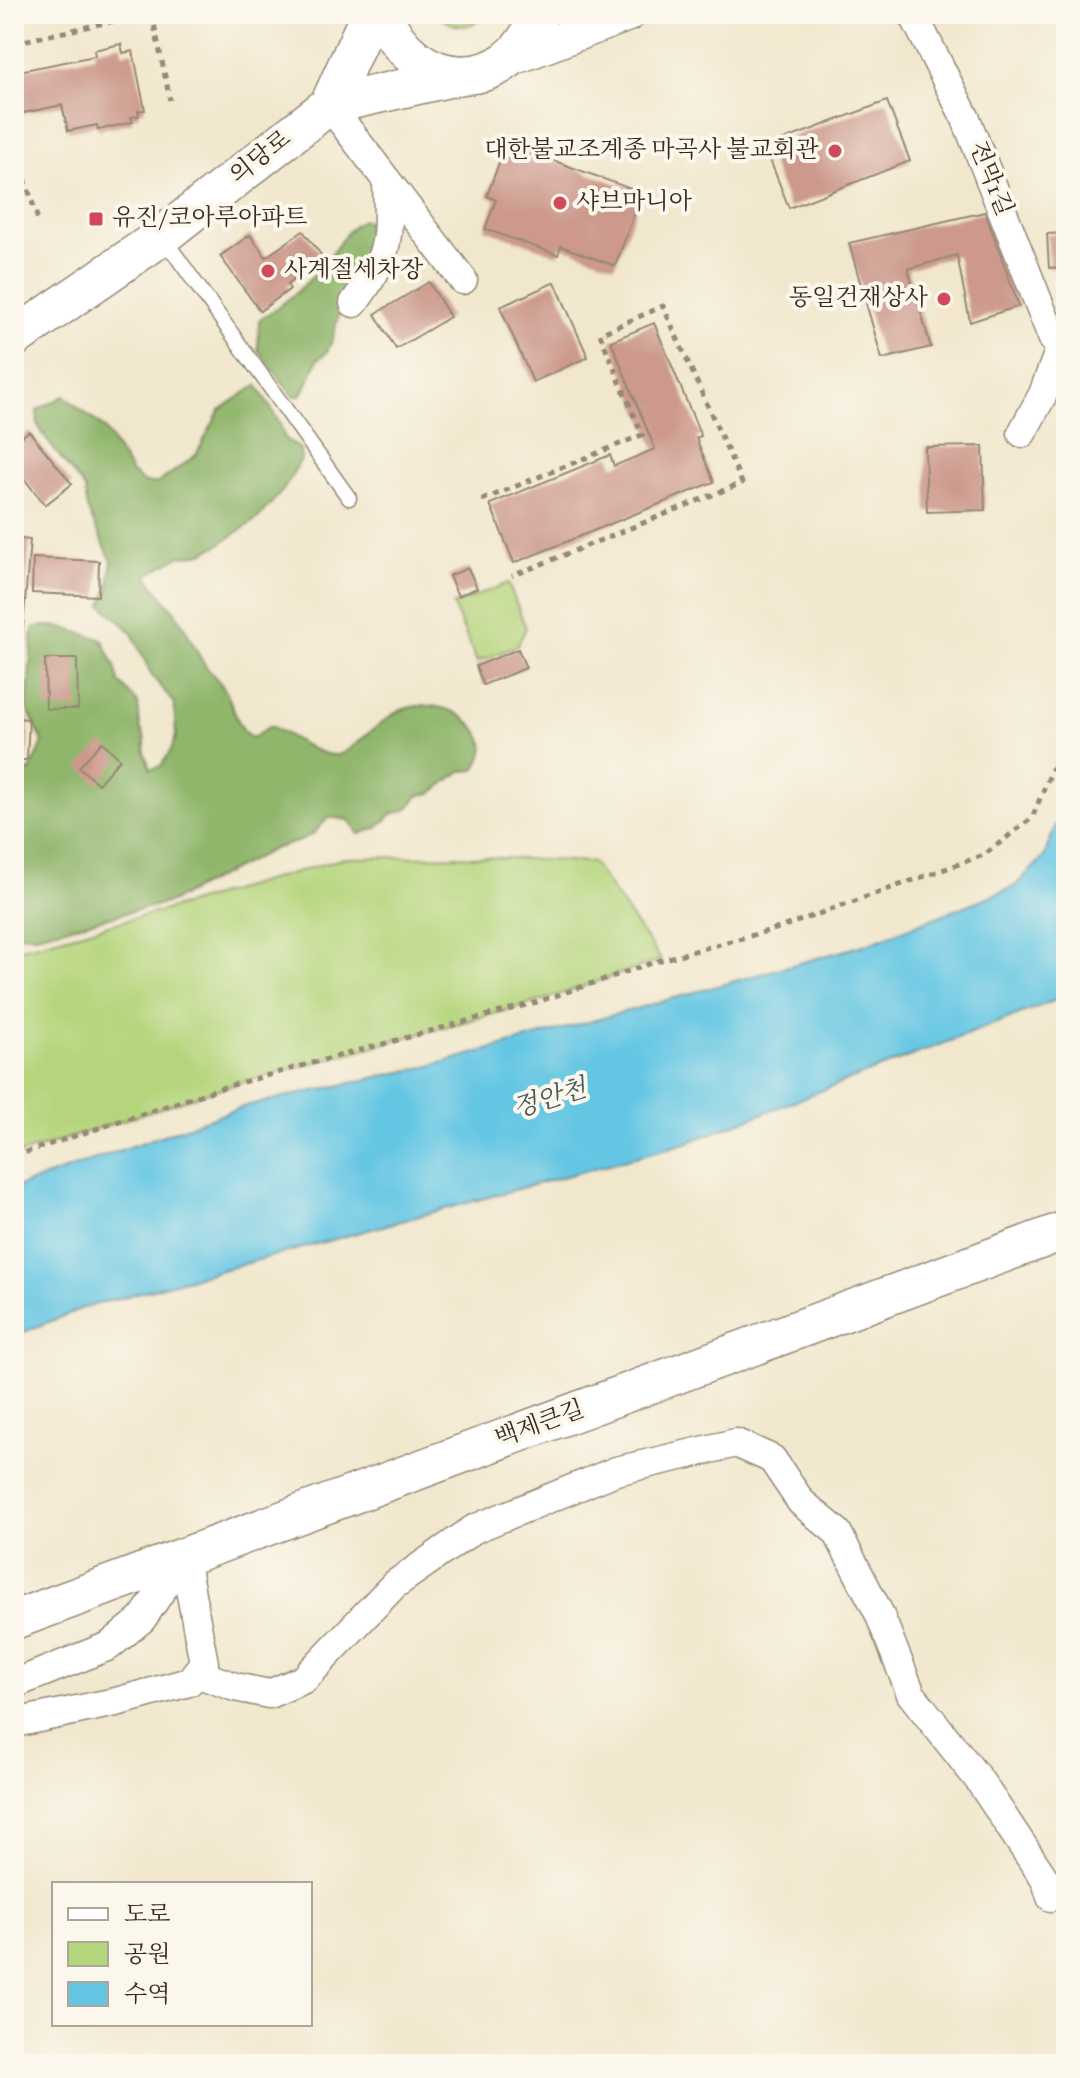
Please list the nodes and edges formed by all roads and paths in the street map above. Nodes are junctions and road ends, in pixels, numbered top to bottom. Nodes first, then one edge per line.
1 (15, 14) edge
2 (145, 14) edge
3 (152, 14) edge
4 (370, 14) edge
5 (383, 14) edge
6 (538, 14) edge
7 (628, 14) edge
8 (913, 14) edge
9 (21, 40) junction
10 (14, 43) edge
11 (510, 59) junction
12 (462, 75) junction
13 (170, 100) dead end
14 (329, 105) junction
15 (14, 144) edge
16 (387, 181) junction
17 (38, 220) dead end
18 (162, 236) junction
19 (463, 280) dead end
20 (354, 303) dead end
21 (14, 338) edge
22 (1063, 349) edge
23 (1022, 433) dead end
24 (349, 498) dead end
25 (482, 500) dead end
26 (512, 576) dead end
27 (1066, 754) edge
28 (14, 1156) edge
29 (1066, 1230) edge
30 (184, 1557) junction
31 (14, 1620) edge
32 (196, 1673) junction
33 (14, 1684) edge
34 (14, 1723) edge
35 (1051, 1897) dead end

1 - 9 path
2 - 9 path
3 - 13 path
4 - 14 main road
5 - 12 main road
6 - 11 main road
7 - 11 street
8 - 22 street, 전막1길
9 - 10 path
11 - 12 main road
12 - 14 main road
14 - 16 street
14 - 18 main road, 의당로
15 - 17 path
16 - 19 street
16 - 20 street
18 - 21 main road, 의당로
18 - 24 lane
22 - 23 street, 전막1길
25 - 26 path
27 - 28 path
29 - 30 main road, 백제큰길
30 - 31 main road, 백제큰길
30 - 32 street
30 - 33 street
32 - 34 street
32 - 35 street

